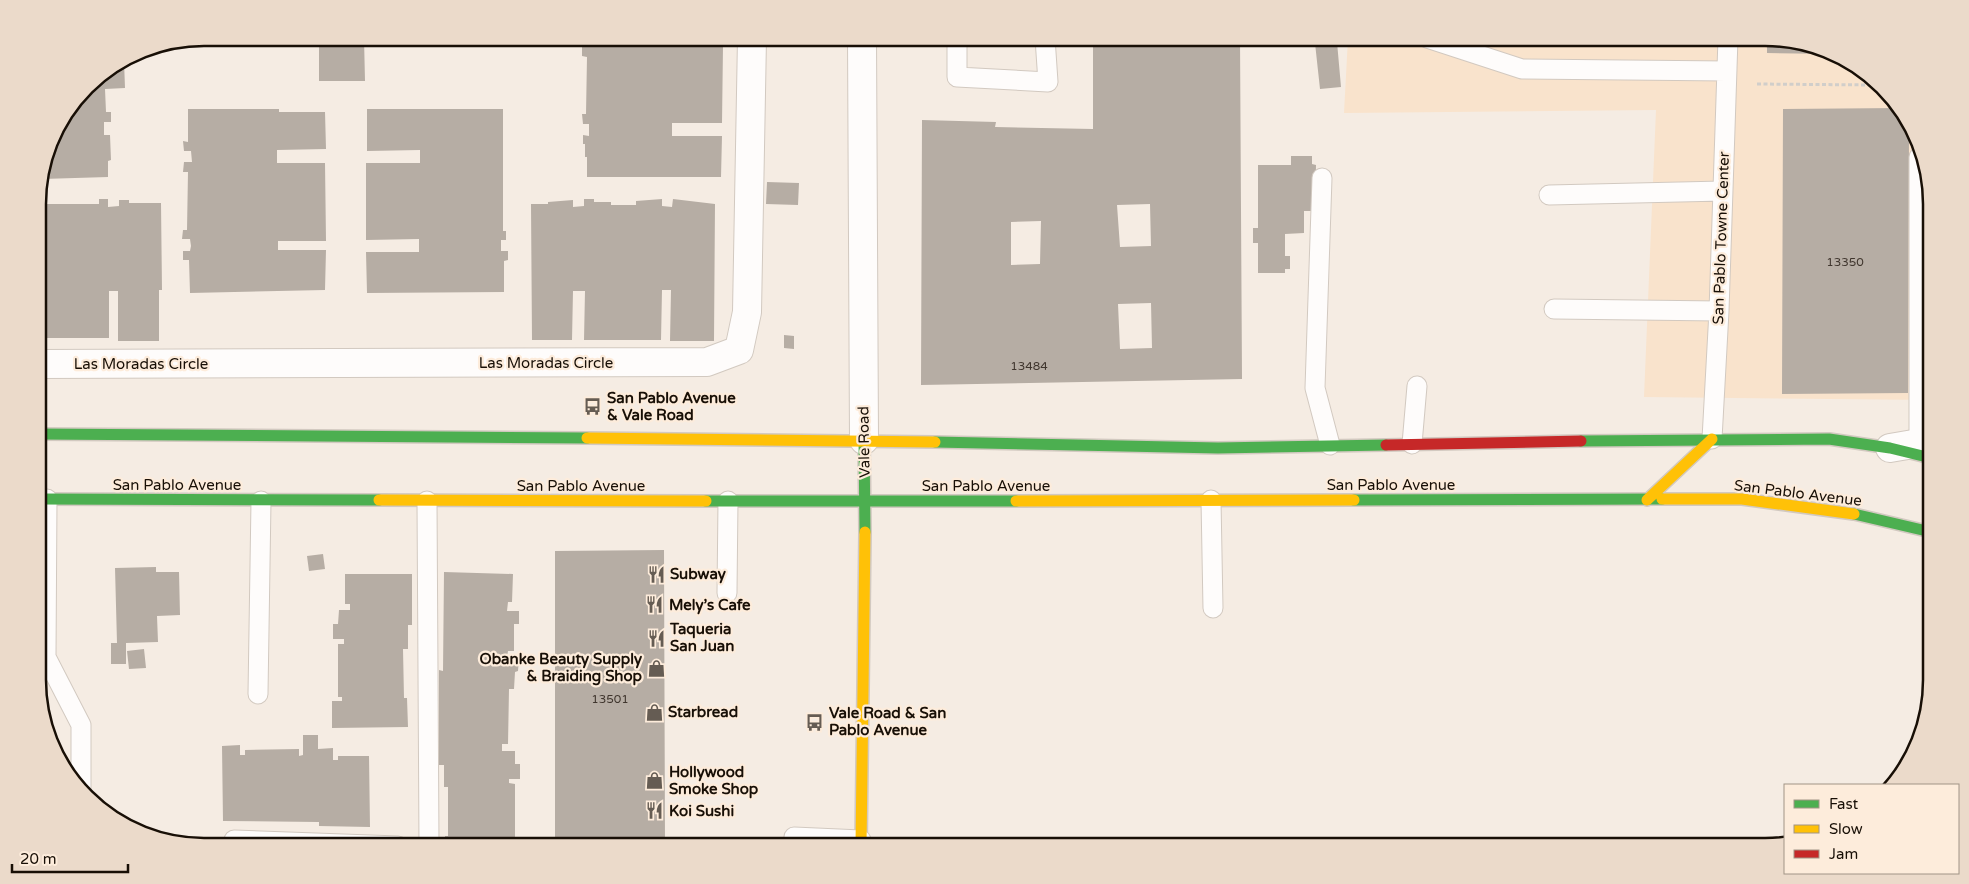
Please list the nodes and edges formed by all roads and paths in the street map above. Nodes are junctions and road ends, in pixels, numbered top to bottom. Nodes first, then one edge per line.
1 (1046, 46) edge
2 (1452, 46) edge
3 (1728, 46) edge
4 (752, 47) edge
5 (862, 47) edge
6 (957, 47) edge
7 (1727, 78) junction
8 (1867, 85) edge
9 (1322, 178) dead end
10 (1921, 182) edge
11 (1723, 191) junction
12 (1549, 196) dead end
13 (1923, 281) edge
14 (1554, 309) dead end
15 (1719, 311) junction
16 (47, 364) edge
17 (1417, 386) dead end
18 (47, 434) edge
19 (1712, 439) junction
20 (864, 440) junction
21 (1412, 444) junction
22 (1330, 445) junction
23 (1923, 447) edge
24 (1890, 448) joint
25 (46, 499) edge
26 (261, 500) junction
27 (1211, 500) junction
28 (1647, 500) junction
29 (427, 501) junction
30 (728, 501) junction
31 (865, 501) junction
32 (1923, 530) edge
33 (727, 593) dead end
34 (1213, 608) dead end
35 (46, 657) edge
36 (258, 694) dead end
37 (81, 778) edge
38 (794, 837) dead end
39 (429, 838) edge
40 (801, 838) edge
41 (861, 838) edge

1 - 6 lane
2 - 7 lane
3 - 7 lane, San Pablo Towne Center
4 - 16 street, Las Moradas Circle
5 - 20 street, Vale Road
7 - 8 path
7 - 11 lane, San Pablo Towne Center
9 - 22 lane
10 - 13 lane
11 - 12 lane
11 - 15 lane, San Pablo Towne Center
14 - 15 lane
15 - 19 lane, San Pablo Towne Center
17 - 21 lane
18 - 20 main road
19 - 21 main road
19 - 24 main road
19 - 28 main road
20 - 22 main road
20 - 31 main road, Vale Road
21 - 22 main road
23 - 24 street
25 - 26 main road, San Pablo Avenue
26 - 29 main road, San Pablo Avenue
26 - 36 lane
27 - 28 main road, San Pablo Avenue
27 - 31 main road, San Pablo Avenue
27 - 34 lane
28 - 32 main road, San Pablo Avenue
29 - 30 main road, San Pablo Avenue
29 - 39 lane
30 - 31 main road, San Pablo Avenue
30 - 33 lane
31 - 41 main road, Vale Road
35 - 37 lane
38 - 40 lane

